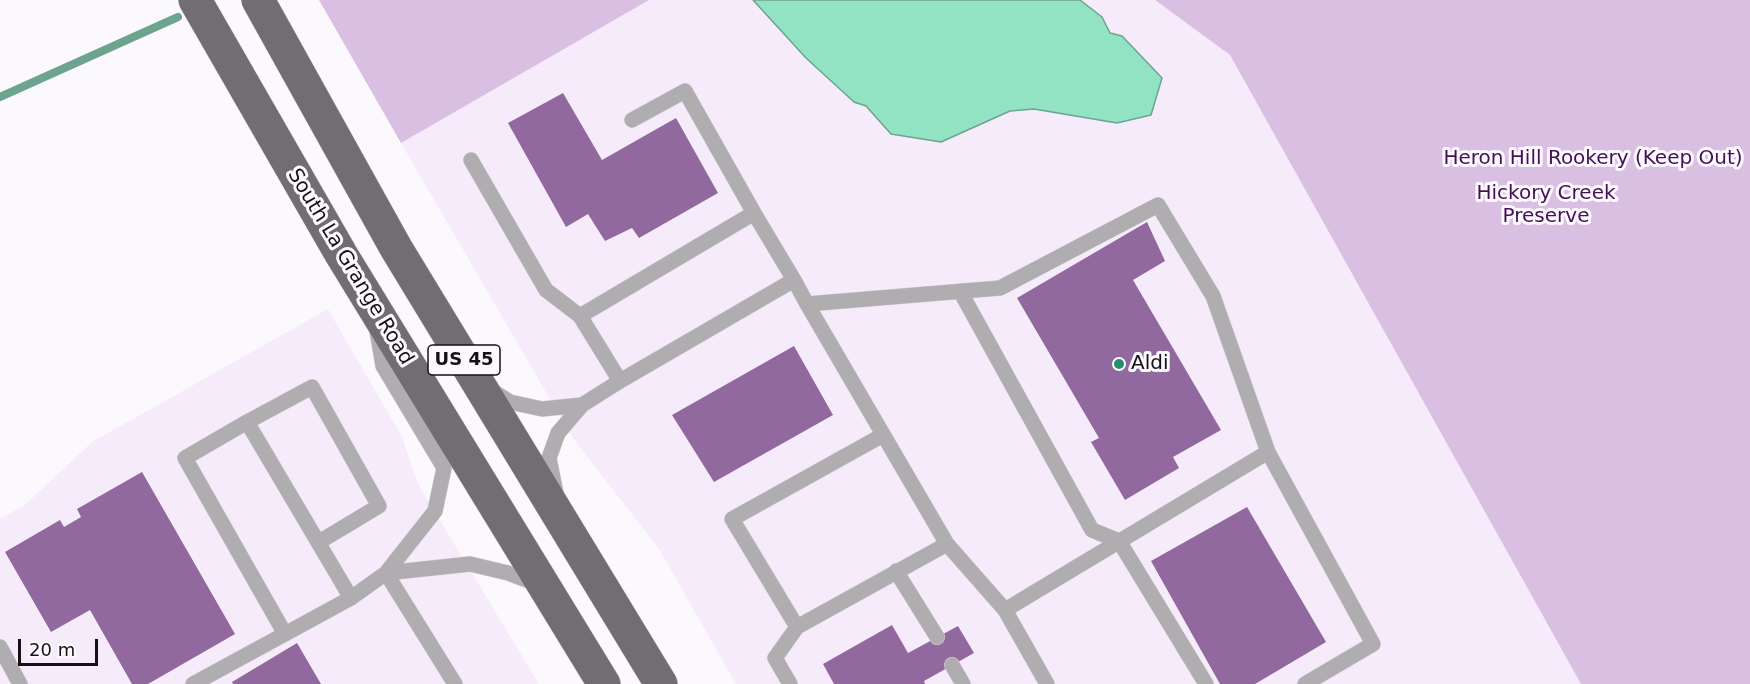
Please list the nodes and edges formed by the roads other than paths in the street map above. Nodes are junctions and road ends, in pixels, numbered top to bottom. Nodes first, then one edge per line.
1 (195, 0) edge
2 (258, 0) edge
3 (632, 120) dead end
4 (471, 160) dead end
5 (754, 213) junction
6 (794, 280) junction
7 (960, 291) junction
8 (807, 304) junction
9 (374, 307) junction
10 (580, 316) junction
11 (620, 381) junction
12 (478, 382) junction
13 (582, 405) junction
14 (247, 422) junction
15 (883, 435) junction
16 (1268, 452) junction
17 (561, 519) junction
18 (1119, 541) junction
19 (318, 542) junction
20 (946, 544) junction
21 (896, 572) junction
22 (386, 573) junction
23 (544, 586) junction
24 (351, 598) junction
25 (1005, 610) junction
26 (797, 627) junction
27 (285, 634) junction
28 (937, 637) dead end
29 (0, 646) edge
30 (952, 665) dead end
31 (20, 684) edge
32 (193, 684) edge
33 (454, 684) edge
34 (604, 684) edge
35 (661, 684) edge
36 (790, 684) edge
37 (963, 684) edge
38 (1047, 684) edge
39 (1206, 684) edge
40 (1305, 684) edge

1 - 9 main road, South La Grange Road / US 45
2 - 12 main road, US 45
3 - 5 lane
4 - 10 lane
5 - 6 lane
5 - 10 lane
6 - 8 lane
6 - 11 lane
7 - 8 lane
7 - 16 lane
7 - 18 lane
8 - 15 lane
9 - 22 lane
9 - 23 main road, South La Grange Road / US 45
10 - 11 lane
11 - 13 lane
12 - 13 lane
12 - 17 main road, US 45
13 - 17 lane
14 - 19 lane
14 - 19 lane
14 - 27 lane
15 - 20 lane
15 - 26 lane
16 - 18 lane
16 - 40 lane
17 - 35 main road, US 45
18 - 25 lane
18 - 39 lane
19 - 24 lane
20 - 21 lane
20 - 25 lane
21 - 26 lane
21 - 28 lane
22 - 23 lane
22 - 24 lane
22 - 33 lane
23 - 34 main road, South La Grange Road / US 45
24 - 27 lane
25 - 38 lane
26 - 36 lane
27 - 32 lane
29 - 31 lane
30 - 37 lane

